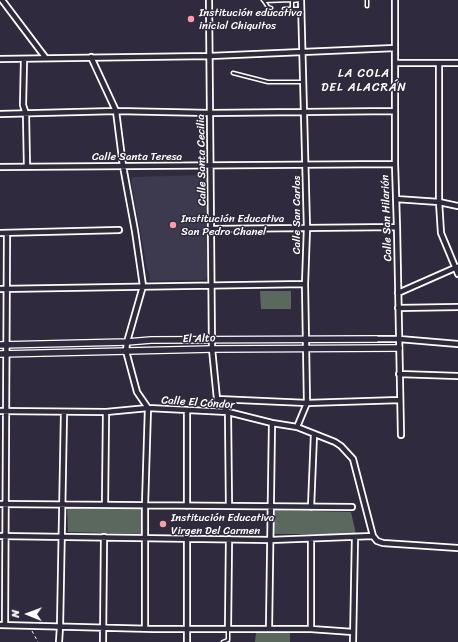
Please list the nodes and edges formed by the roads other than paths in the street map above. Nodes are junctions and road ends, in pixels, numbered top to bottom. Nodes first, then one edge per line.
1 (2, 0) edge
2 (209, 0) edge
3 (292, 0) edge
4 (301, 0) edge
5 (367, 0) edge
6 (395, 0) edge
7 (263, 1) edge
8 (367, 6) dead end
9 (272, 8) dead end
10 (284, 9) dead end
11 (292, 9) junction
12 (301, 9) junction
13 (302, 30) junction
14 (307, 31) dead end
15 (394, 48) junction
16 (303, 53) junction
17 (210, 56) junction
18 (45, 57) junction
19 (91, 57) junction
20 (0, 59) edge
21 (24, 59) junction
22 (395, 63) junction
23 (439, 63) junction
24 (458, 63) edge
25 (233, 73) dead end
26 (304, 82) junction
27 (116, 111) junction
28 (395, 111) junction
29 (304, 112) junction
30 (210, 113) junction
31 (0, 114) edge
32 (26, 114) junction
33 (306, 164) junction
34 (395, 164) junction
35 (210, 165) junction
36 (123, 166) junction
37 (0, 167) edge
38 (27, 167) junction
39 (396, 198) junction
40 (439, 202) junction
41 (458, 206) edge
42 (397, 227) junction
43 (307, 228) junction
44 (211, 229) junction
45 (119, 230) dead end
46 (0, 233) edge
47 (7, 233) junction
48 (457, 267) edge
49 (458, 274) edge
50 (305, 284) junction
51 (143, 286) junction
52 (212, 286) junction
53 (0, 289) edge
54 (7, 289) junction
55 (398, 293) junction
56 (458, 307) edge
57 (398, 308) junction
58 (306, 339) junction
59 (376, 339) joint
60 (399, 339) junction
61 (212, 340) junction
62 (127, 342) junction
63 (458, 344) edge
64 (0, 345) edge
65 (7, 345) junction
66 (306, 348) junction
67 (399, 348) junction
68 (212, 349) junction
69 (126, 351) junction
70 (0, 354) edge
71 (7, 355) junction
72 (399, 374) junction
73 (458, 376) edge
74 (217, 399) junction
75 (400, 400) junction
76 (307, 403) junction
77 (148, 408) junction
78 (187, 410) junction
79 (0, 411) edge
80 (6, 411) junction
81 (64, 412) junction
82 (106, 412) junction
83 (228, 412) junction
84 (272, 423) junction
85 (298, 427) junction
86 (314, 434) junction
87 (401, 435) dead end
88 (0, 504) edge
89 (6, 504) junction
90 (62, 505) junction
91 (105, 505) junction
92 (145, 505) junction
93 (187, 506) junction
94 (229, 506) junction
95 (270, 507) junction
96 (312, 507) junction
97 (352, 507) dead end
98 (3, 536) edge
99 (373, 536) junction
100 (62, 537) junction
101 (104, 537) junction
102 (356, 537) junction
103 (146, 538) junction
104 (187, 538) junction
105 (229, 539) junction
106 (311, 539) junction
107 (270, 540) junction
108 (458, 548) edge
109 (2, 625) edge
110 (60, 627) junction
111 (104, 627) junction
112 (145, 628) junction
113 (228, 628) junction
114 (269, 628) junction
115 (187, 629) junction
116 (311, 629) junction
117 (353, 632) junction
118 (59, 642) edge
119 (103, 642) edge
120 (187, 642) edge
121 (223, 642) edge
122 (353, 642) edge

1 - 18 street
2 - 17 street, Calle Santa Cecilia
3 - 4 lane
3 - 7 lane
3 - 11 lane
4 - 12 street, Calle San Carlos
5 - 8 lane
6 - 15 street, Calle San Hilarión
7 - 9 lane
10 - 11 lane
11 - 12 lane
12 - 13 street, Calle San Carlos
13 - 14 lane
13 - 16 street, Calle San Carlos
15 - 16 street
15 - 22 street, Calle San Hilarión
16 - 17 street
16 - 26 street, Calle San Carlos
17 - 19 street
17 - 30 street, Calle Santa Cecilia
18 - 19 street
18 - 21 street
19 - 27 street
20 - 21 street
21 - 32 street
22 - 23 street
22 - 28 street, Calle San Hilarión
23 - 24 street
23 - 40 street
25 - 26 lane
26 - 29 street, Calle San Carlos
27 - 30 street
27 - 32 street
27 - 36 street
28 - 29 street
28 - 34 street, Calle San Hilarión
29 - 30 street
29 - 33 street, Calle San Carlos
30 - 35 street, Calle Santa Cecilia
31 - 32 street
32 - 38 street
33 - 34 street, Calle Santa Teresa
33 - 35 street, Calle Santa Teresa
33 - 43 street, Calle San Carlos
34 - 39 street, Calle San Hilarión
35 - 36 street, Calle Santa Teresa
35 - 44 street, Calle Santa Cecilia
36 - 38 street, Calle Santa Teresa
36 - 51 street
37 - 38 street, Calle Santa Teresa
39 - 40 street
39 - 42 street, Calle San Hilarión
40 - 41 street
40 - 48 street
42 - 43 street
42 - 55 street, Calle San Hilarión
43 - 44 street
43 - 50 street, Calle San Carlos
44 - 52 street, Calle Santa Cecilia
45 - 47 street
46 - 47 street
47 - 54 street
48 - 49 street
48 - 55 street
50 - 52 street
50 - 58 street, Calle San Carlos
51 - 52 street
51 - 54 street
51 - 62 street
52 - 61 street, Calle Santa Cecilia
53 - 54 street
54 - 65 street
55 - 57 street, Calle San Hilarión
56 - 57 street
57 - 60 street, Calle San Hilarión
58 - 59 street, El Alto
58 - 61 street, El Alto
58 - 66 street, Calle San Carlos
59 - 60 street, El Alto
60 - 63 street, El Alto
60 - 67 street, Calle San Hilarión
61 - 62 street, El Alto
61 - 68 street, Calle Santa Cecilia
62 - 65 street, El Alto
62 - 69 street
64 - 65 street, El Alto
65 - 71 street
66 - 67 street, El Alto
66 - 68 street, El Alto
66 - 76 street, Calle San Carlos
67 - 72 street, Calle San Hilarión
68 - 69 street, El Alto
68 - 74 street, Calle Santa Cecilia
69 - 71 street, El Alto
69 - 77 street
70 - 71 street, El Alto
71 - 80 street
72 - 73 street
72 - 75 street, Calle San Hilarión
74 - 76 street
74 - 83 street
75 - 76 street
75 - 87 street, Calle San Hilarión
76 - 85 street, Calle San Carlos
77 - 78 street, Calle El Cóndor
77 - 82 street, Calle El Cóndor
77 - 92 street
78 - 83 street, Calle El Cóndor
78 - 93 street
79 - 80 street, Calle El Cóndor
80 - 81 street, Calle El Cóndor
80 - 89 street
81 - 82 street, Calle El Cóndor
81 - 90 street
82 - 91 street
83 - 84 street, Calle El Cóndor
83 - 94 street
84 - 85 street, Calle El Cóndor
84 - 95 street
85 - 86 street, Calle El Cóndor
86 - 96 street
86 - 99 street, Calle El Cóndor
88 - 89 street
89 - 90 street
89 - 98 street
90 - 91 street
90 - 100 street
91 - 92 street
92 - 93 street
92 - 103 street
93 - 94 street
94 - 95 street
95 - 96 street
95 - 107 street
96 - 97 street
98 - 100 street
98 - 109 street
99 - 102 street
99 - 108 street
100 - 101 street
100 - 110 street
101 - 103 street
101 - 111 street
102 - 106 street
102 - 117 street
103 - 104 street
103 - 112 street
104 - 105 street
104 - 115 street
105 - 107 street
105 - 113 street
106 - 107 street
106 - 116 street
107 - 114 street
109 - 110 street
110 - 111 street
110 - 118 street
111 - 112 street
111 - 119 street
112 - 115 street
113 - 114 street
113 - 115 street
113 - 121 lane
114 - 116 street
115 - 120 street
116 - 117 street
117 - 122 street

